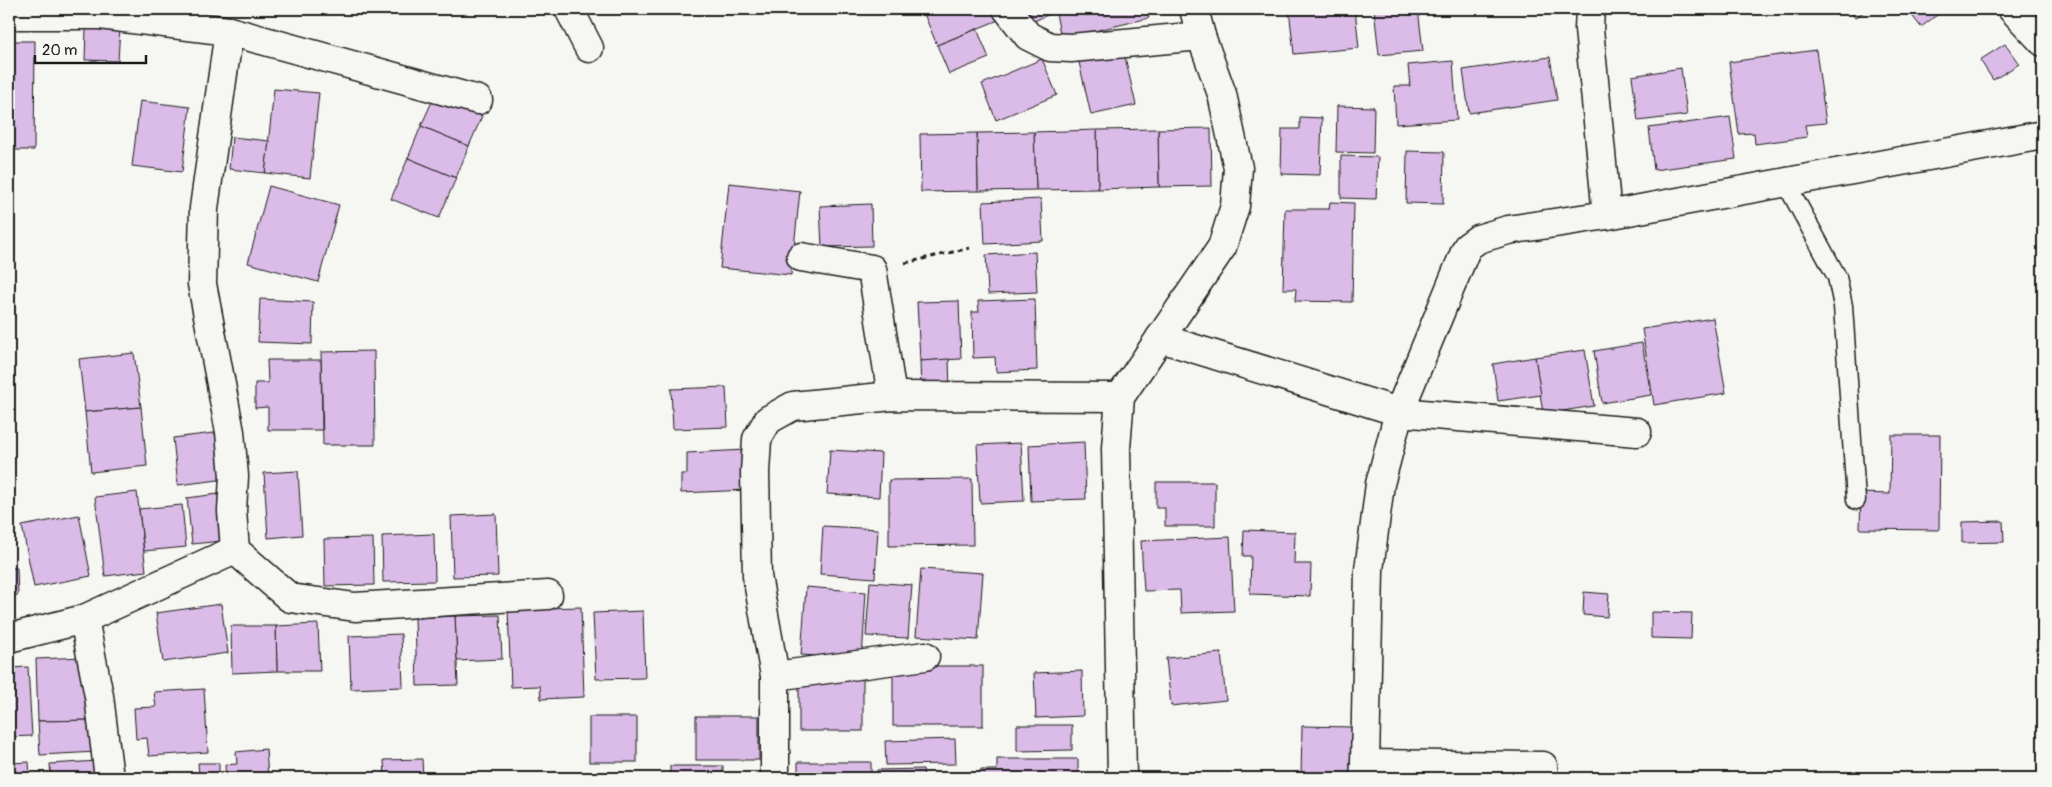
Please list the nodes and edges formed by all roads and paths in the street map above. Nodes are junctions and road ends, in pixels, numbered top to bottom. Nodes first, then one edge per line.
1 (569, 9) edge
2 (1007, 9) edge
3 (1194, 9) edge
4 (1590, 9) edge
5 (2012, 9) edge
6 (9, 14) edge
7 (229, 31) junction
8 (1201, 36) junction
9 (2043, 42) edge
10 (589, 48) dead end
11 (478, 100) dead end
12 (2043, 134) edge
13 (1786, 183) junction
14 (1607, 215) junction
15 (970, 248) dead end
16 (801, 257) dead end
17 (872, 269) junction
18 (1160, 338) junction
19 (892, 396) junction
20 (1120, 397) junction
21 (1399, 412) junction
22 (1636, 432) dead end
23 (1856, 500) dead end
24 (235, 550) junction
25 (548, 595) dead end
26 (84, 620) junction
27 (9, 638) edge
28 (925, 656) dead end
29 (775, 676) junction
30 (1364, 771) edge
31 (109, 778) edge
32 (775, 778) edge
33 (1122, 778) edge
34 (1543, 778) edge

1 - 10 street
2 - 8 street
3 - 8 street
4 - 14 street
5 - 9 street
6 - 7 street
7 - 11 street
7 - 24 street
8 - 18 street
12 - 13 street
13 - 14 street
13 - 23 lane
14 - 21 street
15 - 17 path
16 - 17 street
17 - 19 street
18 - 20 street
18 - 21 street
19 - 20 street
19 - 29 street
20 - 33 street
21 - 22 street
21 - 30 street
24 - 25 street
24 - 26 street
26 - 27 street
26 - 31 street
28 - 29 street
29 - 32 street
30 - 34 street

